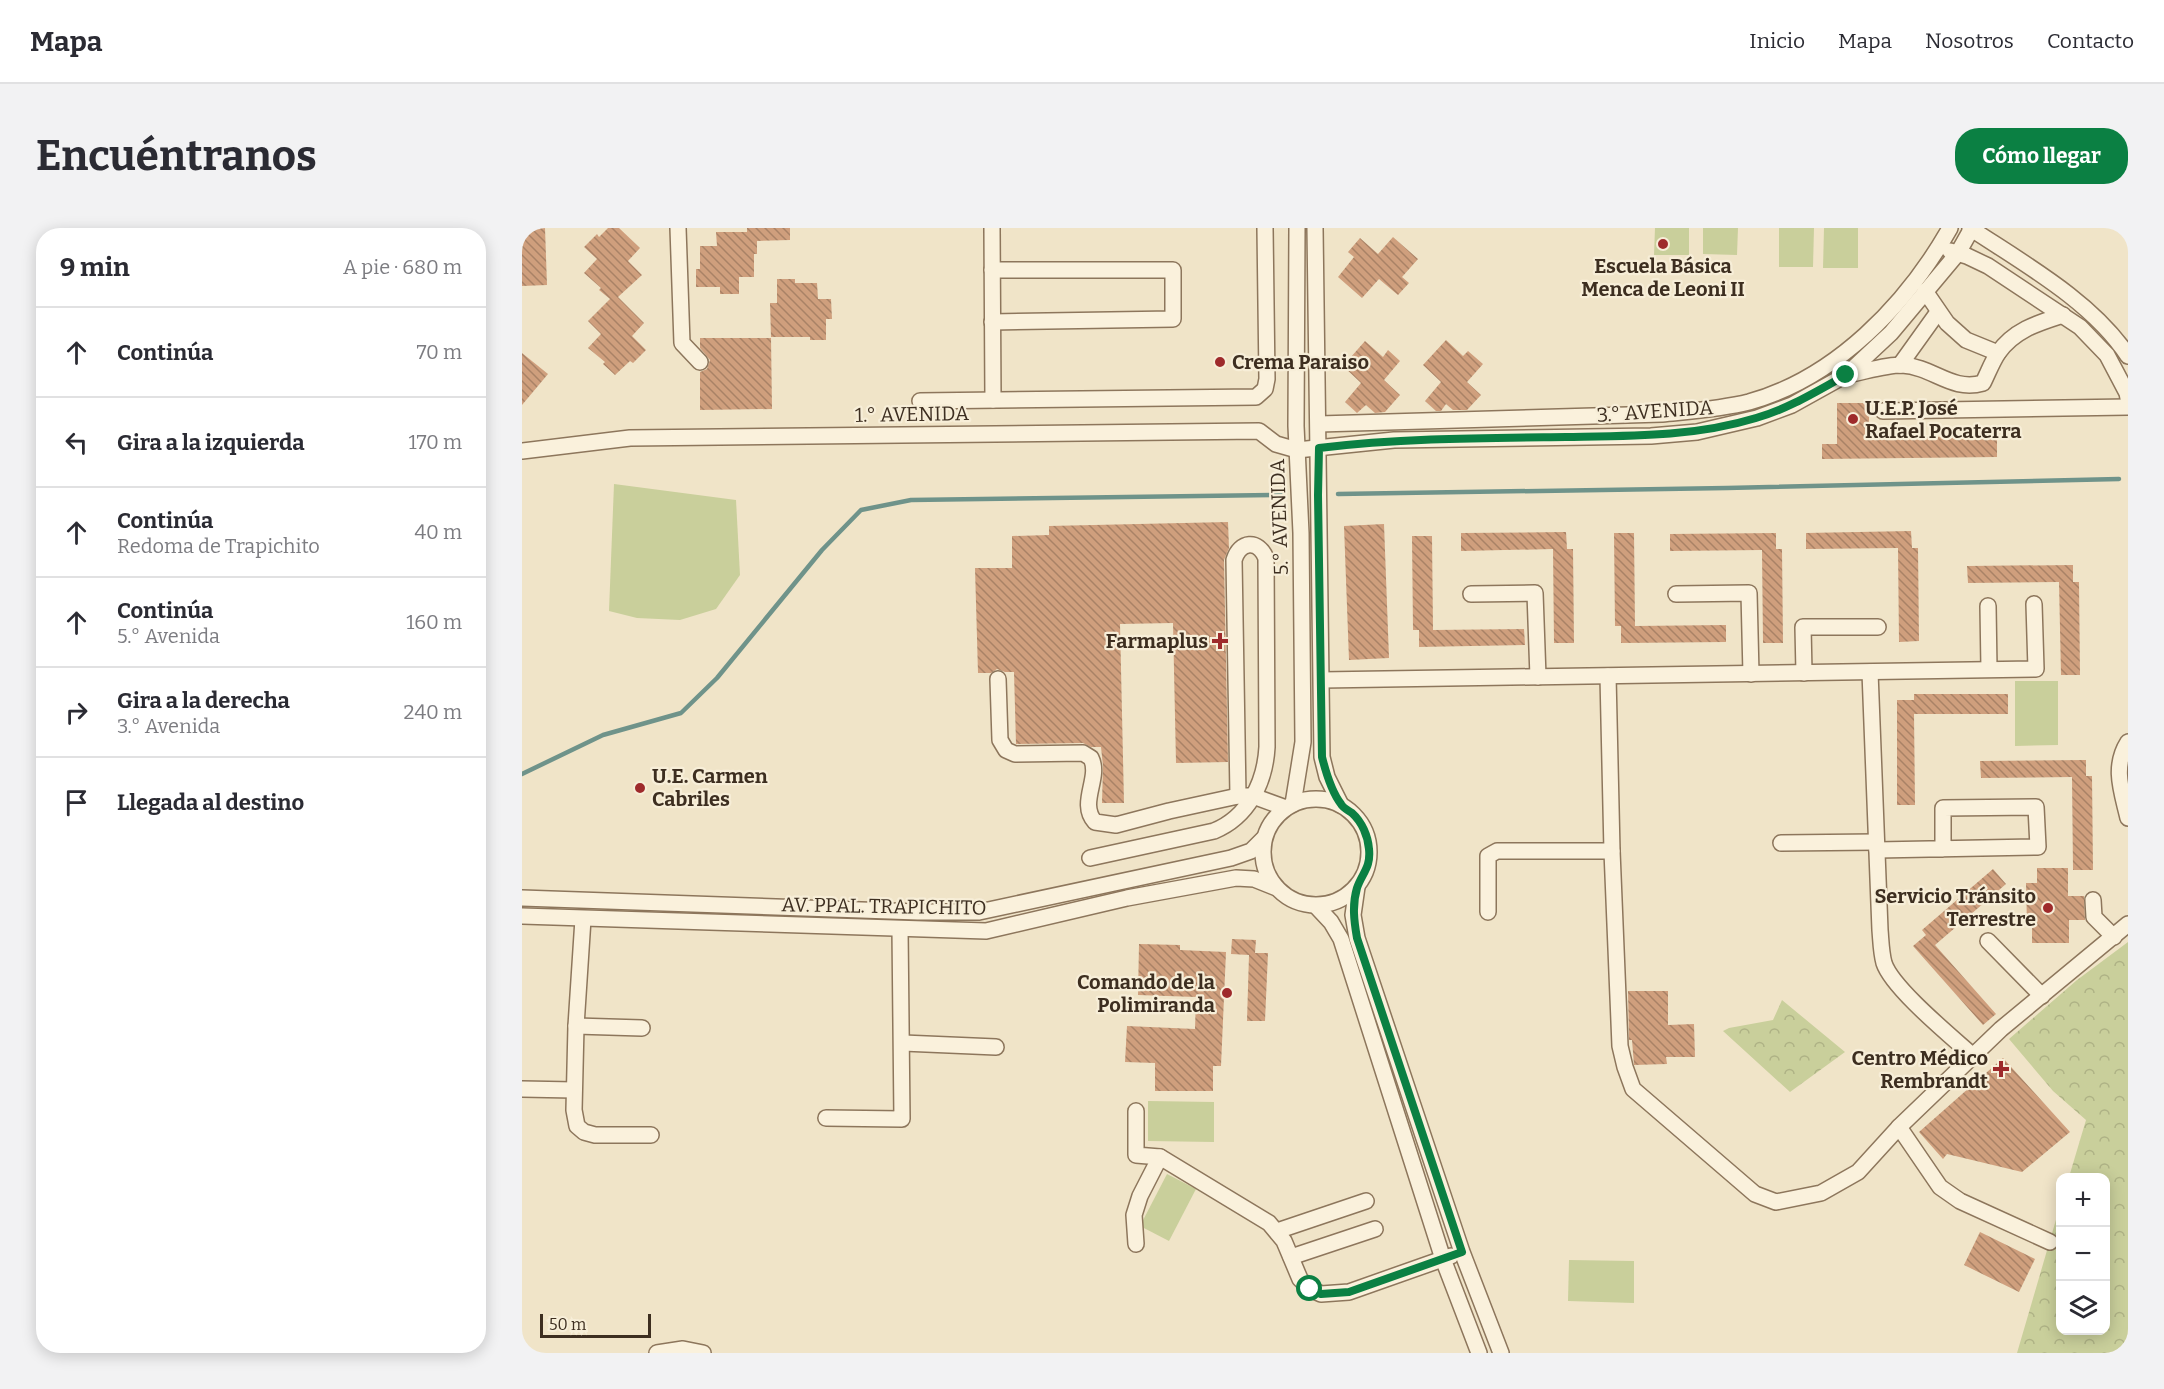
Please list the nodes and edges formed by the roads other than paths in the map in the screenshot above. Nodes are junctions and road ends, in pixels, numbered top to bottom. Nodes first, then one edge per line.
1 (678, 228) edge
2 (992, 228) edge
3 (1265, 228) edge
4 (1297, 228) edge
5 (1315, 228) edge
6 (1950, 228) edge
7 (1971, 228) edge
8 (1939, 247) junction
9 (1958, 253) junction
10 (992, 270) junction
11 (1925, 291) junction
12 (1938, 312) junction
13 (2063, 315) junction
14 (992, 322) junction
15 (1998, 353) junction
16 (2128, 356) edge
17 (700, 362) dead end
18 (1900, 365) junction
19 (1846, 375) junction
20 (2128, 398) edge
21 (993, 400) junction
22 (920, 401) dead end
23 (2128, 407) edge
24 (1883, 411) dead end
25 (1319, 424) junction
26 (1319, 448) junction
27 (1297, 450) junction
28 (522, 451) edge
29 (1471, 594) dead end
30 (1676, 594) dead end
31 (2034, 604) dead end
32 (1988, 606) dead end
33 (1878, 627) dead end
34 (1989, 669) junction
35 (1870, 672) junction
36 (1804, 673) junction
37 (1751, 674) junction
38 (1608, 676) junction
39 (1538, 677) junction
40 (998, 679) dead end
41 (1322, 680) junction
42 (2128, 742) edge
43 (1246, 796) junction
44 (1341, 805) junction
45 (1289, 806) junction
46 (2128, 818) edge
47 (1263, 839) junction
48 (1781, 843) dead end
49 (1876, 846) junction
50 (1942, 849) junction
51 (1612, 851) junction
52 (1090, 858) dead end
53 (1274, 887) junction
54 (1357, 887) junction
55 (522, 898) edge
56 (566, 900) junction
57 (2093, 900) dead end
58 (1316, 906) junction
59 (918, 912) junction
60 (1488, 912) dead end
61 (522, 916) edge
62 (565, 918) junction
63 (583, 919) junction
64 (2128, 924) edge
65 (900, 929) junction
66 (918, 929) junction
67 (2121, 934) edge
68 (1988, 941) dead end
69 (2042, 996) junction
70 (576, 1026) junction
71 (642, 1028) dead end
72 (903, 1043) junction
73 (996, 1047) dead end
74 (1973, 1056) junction
75 (522, 1089) edge
76 (574, 1090) junction
77 (1136, 1111) dead end
78 (826, 1118) dead end
79 (1899, 1127) junction
80 (651, 1135) dead end
81 (1160, 1157) junction
82 (1366, 1201) dead end
83 (1375, 1229) dead end
84 (1277, 1231) junction
85 (2050, 1242) dead end
86 (1136, 1244) dead end
87 (1462, 1252) junction
88 (1291, 1257) junction
89 (1443, 1258) junction
90 (657, 1353) edge
91 (703, 1353) edge
92 (1479, 1353) edge
93 (1501, 1353) edge

1 - 17 street
2 - 10 street
3 - 21 street
4 - 27 street, 5.° AVENIDA
5 - 25 street, 5.° AVENIDA
6 - 8 street, 3.° AVENIDA
7 - 9 street, 3.° AVENIDA
7 - 16 street
8 - 9 street
8 - 25 street, 3.° AVENIDA
9 - 11 street, 3.° AVENIDA
9 - 13 street
10 - 14 street
10 - 14 street
11 - 12 street
11 - 19 street, 3.° AVENIDA
12 - 15 street
12 - 18 street
13 - 15 street
13 - 20 street
14 - 21 street
15 - 18 street
18 - 19 street
19 - 26 street, 3.° AVENIDA
21 - 22 street
23 - 24 street
25 - 26 street, 5.° AVENIDA
26 - 27 street, 3.° AVENIDA
26 - 41 street, 5.° AVENIDA
27 - 28 street, 1.° AVENIDA
27 - 45 street, 5.° AVENIDA
29 - 39 street
30 - 37 street
31 - 34 street
32 - 34 street
33 - 36 street
34 - 35 street
35 - 36 street
35 - 49 street
36 - 37 street
37 - 38 street
38 - 39 street
38 - 51 street
39 - 41 street
40 - 43 street
41 - 44 street, 5.° AVENIDA
42 - 46 street
43 - 43 street
43 - 45 street
43 - 52 street
44 - 45 street
44 - 54 street
45 - 47 street
47 - 53 street
47 - 59 street, AV. PPAL. TRAPICHITO
48 - 49 street
49 - 50 street
49 - 74 street
50 - 50 street
51 - 60 street
51 - 79 street
53 - 58 street
53 - 66 street, AV. PPAL. TRAPICHITO
54 - 58 street
54 - 87 street
55 - 56 street, AV. PPAL. TRAPICHITO
56 - 59 street, AV. PPAL. TRAPICHITO
56 - 62 street
57 - 67 street
58 - 89 street
59 - 66 street
61 - 62 street, AV. PPAL. TRAPICHITO
62 - 63 street, AV. PPAL. TRAPICHITO
63 - 65 street, AV. PPAL. TRAPICHITO
63 - 70 street
64 - 67 street
65 - 66 street, AV. PPAL. TRAPICHITO
65 - 72 street
67 - 69 street
68 - 69 street
69 - 74 street
70 - 71 street
70 - 76 street
72 - 73 street
72 - 78 street
74 - 79 street
75 - 76 street
76 - 80 street
77 - 81 street
79 - 85 street
81 - 84 street
81 - 86 street
82 - 84 street
83 - 88 street
84 - 88 street
87 - 89 street
87 - 93 street
88 - 89 street
89 - 92 street
90 - 91 street

